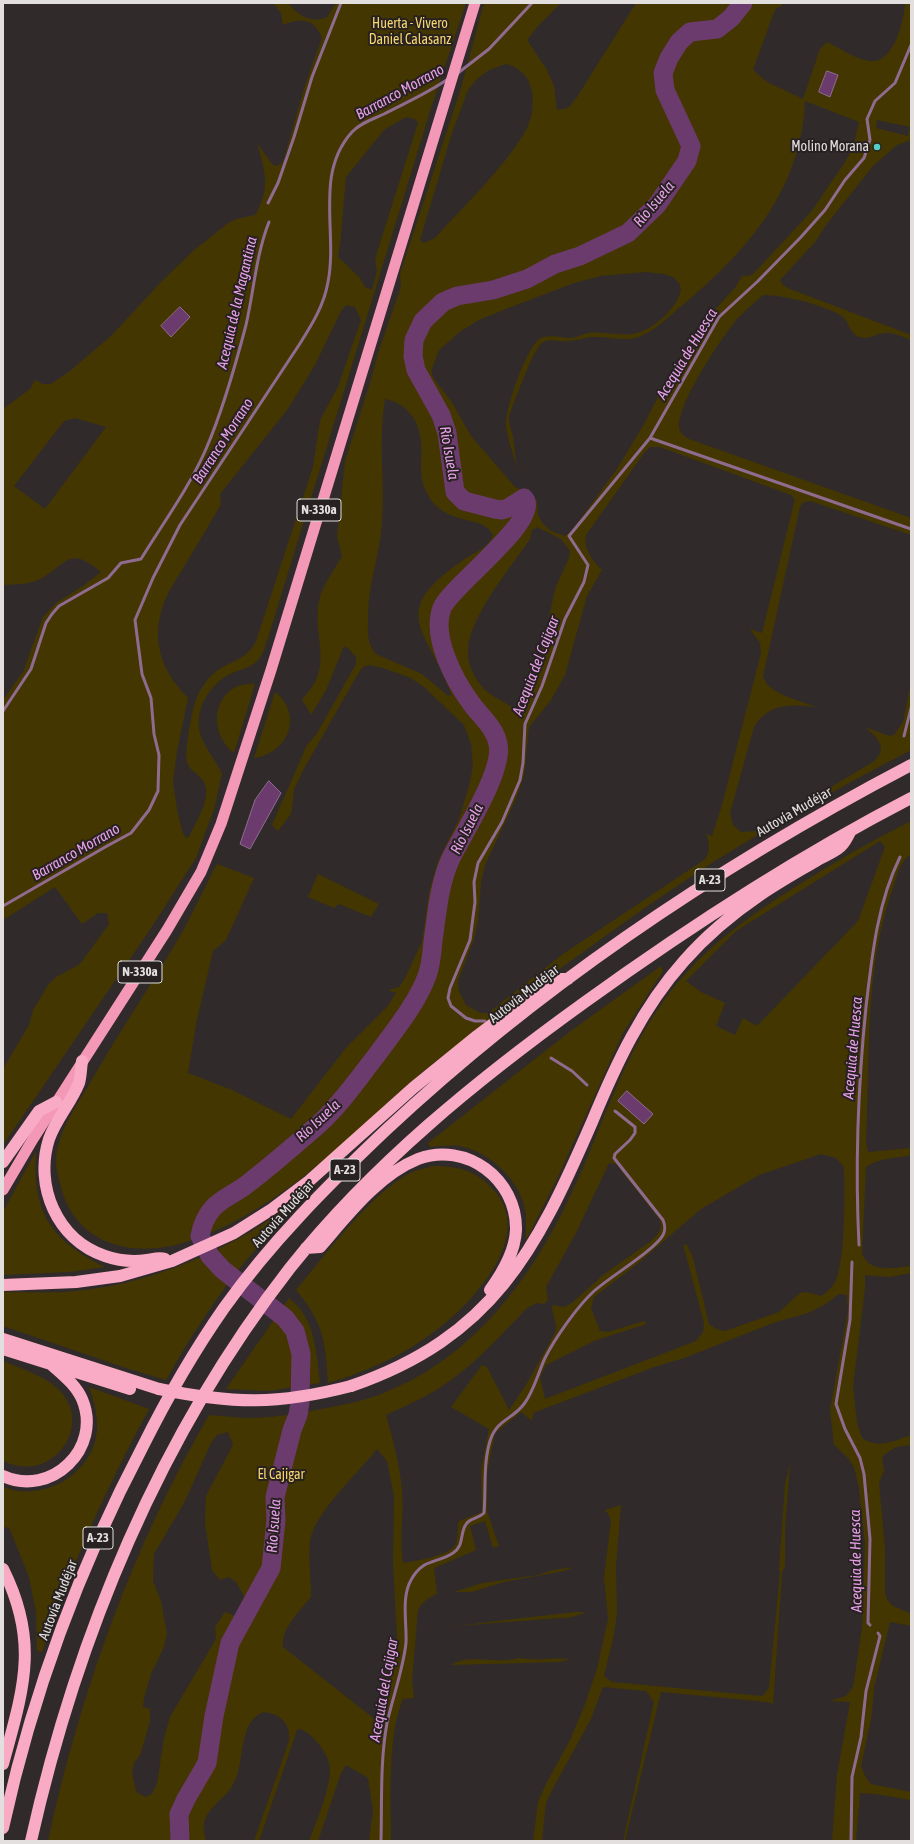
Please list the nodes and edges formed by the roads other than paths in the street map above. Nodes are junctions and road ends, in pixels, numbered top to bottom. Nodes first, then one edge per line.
1 (476, 3) edge
2 (911, 765) edge
3 (911, 798) edge
4 (851, 830) junction
5 (568, 979) junction
6 (82, 1061) junction
7 (56, 1102) junction
8 (3, 1162) edge
9 (3, 1190) edge
10 (306, 1248) junction
11 (172, 1261) junction
12 (4, 1285) edge
13 (3, 1339) edge
14 (436, 1344) junction
15 (3, 1349) edge
16 (52, 1364) junction
17 (159, 1389) junction
18 (3, 1476) edge
19 (3, 1569) edge
20 (3, 1764) edge
21 (3, 1828) edge
22 (31, 1841) edge

1 - 6 highway, N-330a
2 - 5 highway, Autovía Mudéjar / A-23
3 - 4 highway, A-23
4 - 10 highway, A-23
4 - 14 highway
5 - 11 highway
5 - 21 highway, Autovía Mudéjar / A-23
6 - 7 highway
6 - 11 highway
7 - 8 highway
7 - 9 highway
10 - 14 highway
10 - 22 highway, A-23
11 - 12 highway
13 - 17 highway
14 - 17 highway, bridge
15 - 16 highway
16 - 17 highway
16 - 18 highway
19 - 20 highway

